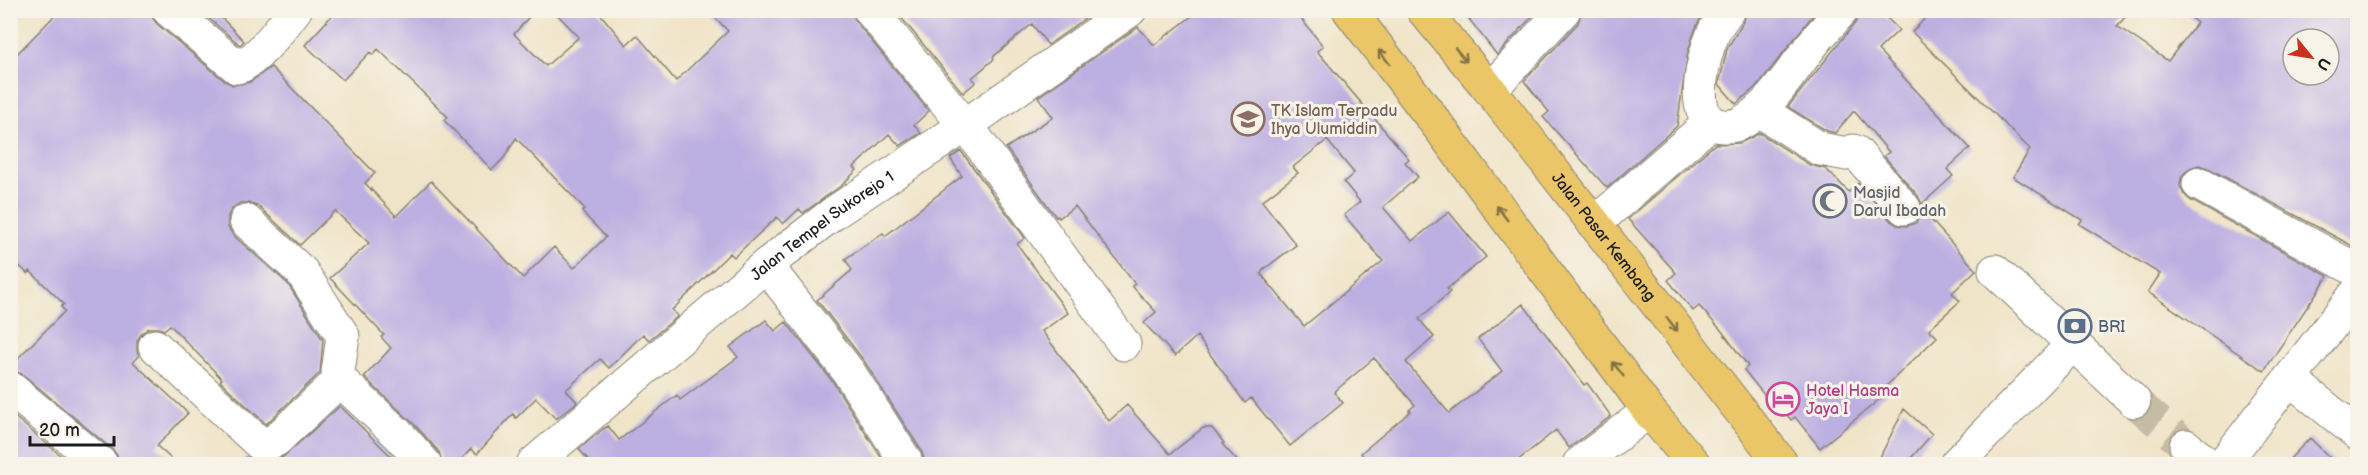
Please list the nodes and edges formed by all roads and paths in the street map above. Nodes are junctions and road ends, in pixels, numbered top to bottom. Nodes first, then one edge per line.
1 (169, 10) edge
2 (295, 10) edge
3 (870, 10) edge
4 (1130, 10) edge
5 (1349, 10) edge
6 (1423, 10) edge
7 (1564, 10) edge
8 (1728, 10) edge
9 (1842, 10) edge
10 (1490, 90) junction
11 (1759, 110) junction
12 (1711, 122) junction
13 (966, 125) junction
14 (2199, 184) dead end
15 (1904, 208) dead end
16 (246, 221) dead end
17 (1594, 224) junction
18 (766, 265) junction
19 (1995, 271) dead end
20 (2358, 271) edge
21 (2358, 291) edge
22 (1124, 344) dead end
23 (2072, 345) junction
24 (155, 346) dead end
25 (2290, 380) junction
26 (340, 381) junction
27 (10, 388) edge
28 (2134, 401) tunnel mouth
29 (1649, 411) junction
30 (2358, 434) edge
31 (905, 460) dead end
32 (97, 463) edge
33 (425, 465) edge
34 (533, 465) edge
35 (1579, 465) edge
36 (1694, 465) edge
37 (1782, 465) edge
38 (1956, 465) edge
39 (2223, 465) edge

1 - 2 street
3 - 13 street
4 - 13 street, Jalan Tempel Sukorejo 1
29 -> 5 highway
6 -> 10 highway, Jalan Pasar Kembang
7 - 10 street
8 - 12 street
9 - 11 street
10 - 17 highway, Jalan Pasar Kembang
11 - 12 street
11 - 15 street
12 - 17 street
13 - 18 street, Jalan Tempel Sukorejo 1
13 - 22 street
14 - 20 street
16 - 26 street
17 -> 37 highway, Jalan Pasar Kembang
18 - 31 street
18 - 34 street, Jalan Tempel Sukorejo 1
19 - 23 street
21 - 25 street
23 - 28 street
23 - 38 street
24 - 26 street
25 - 30 street
25 - 39 street
26 - 33 street
27 - 32 street
29 - 35 street
29 - 36 highway

